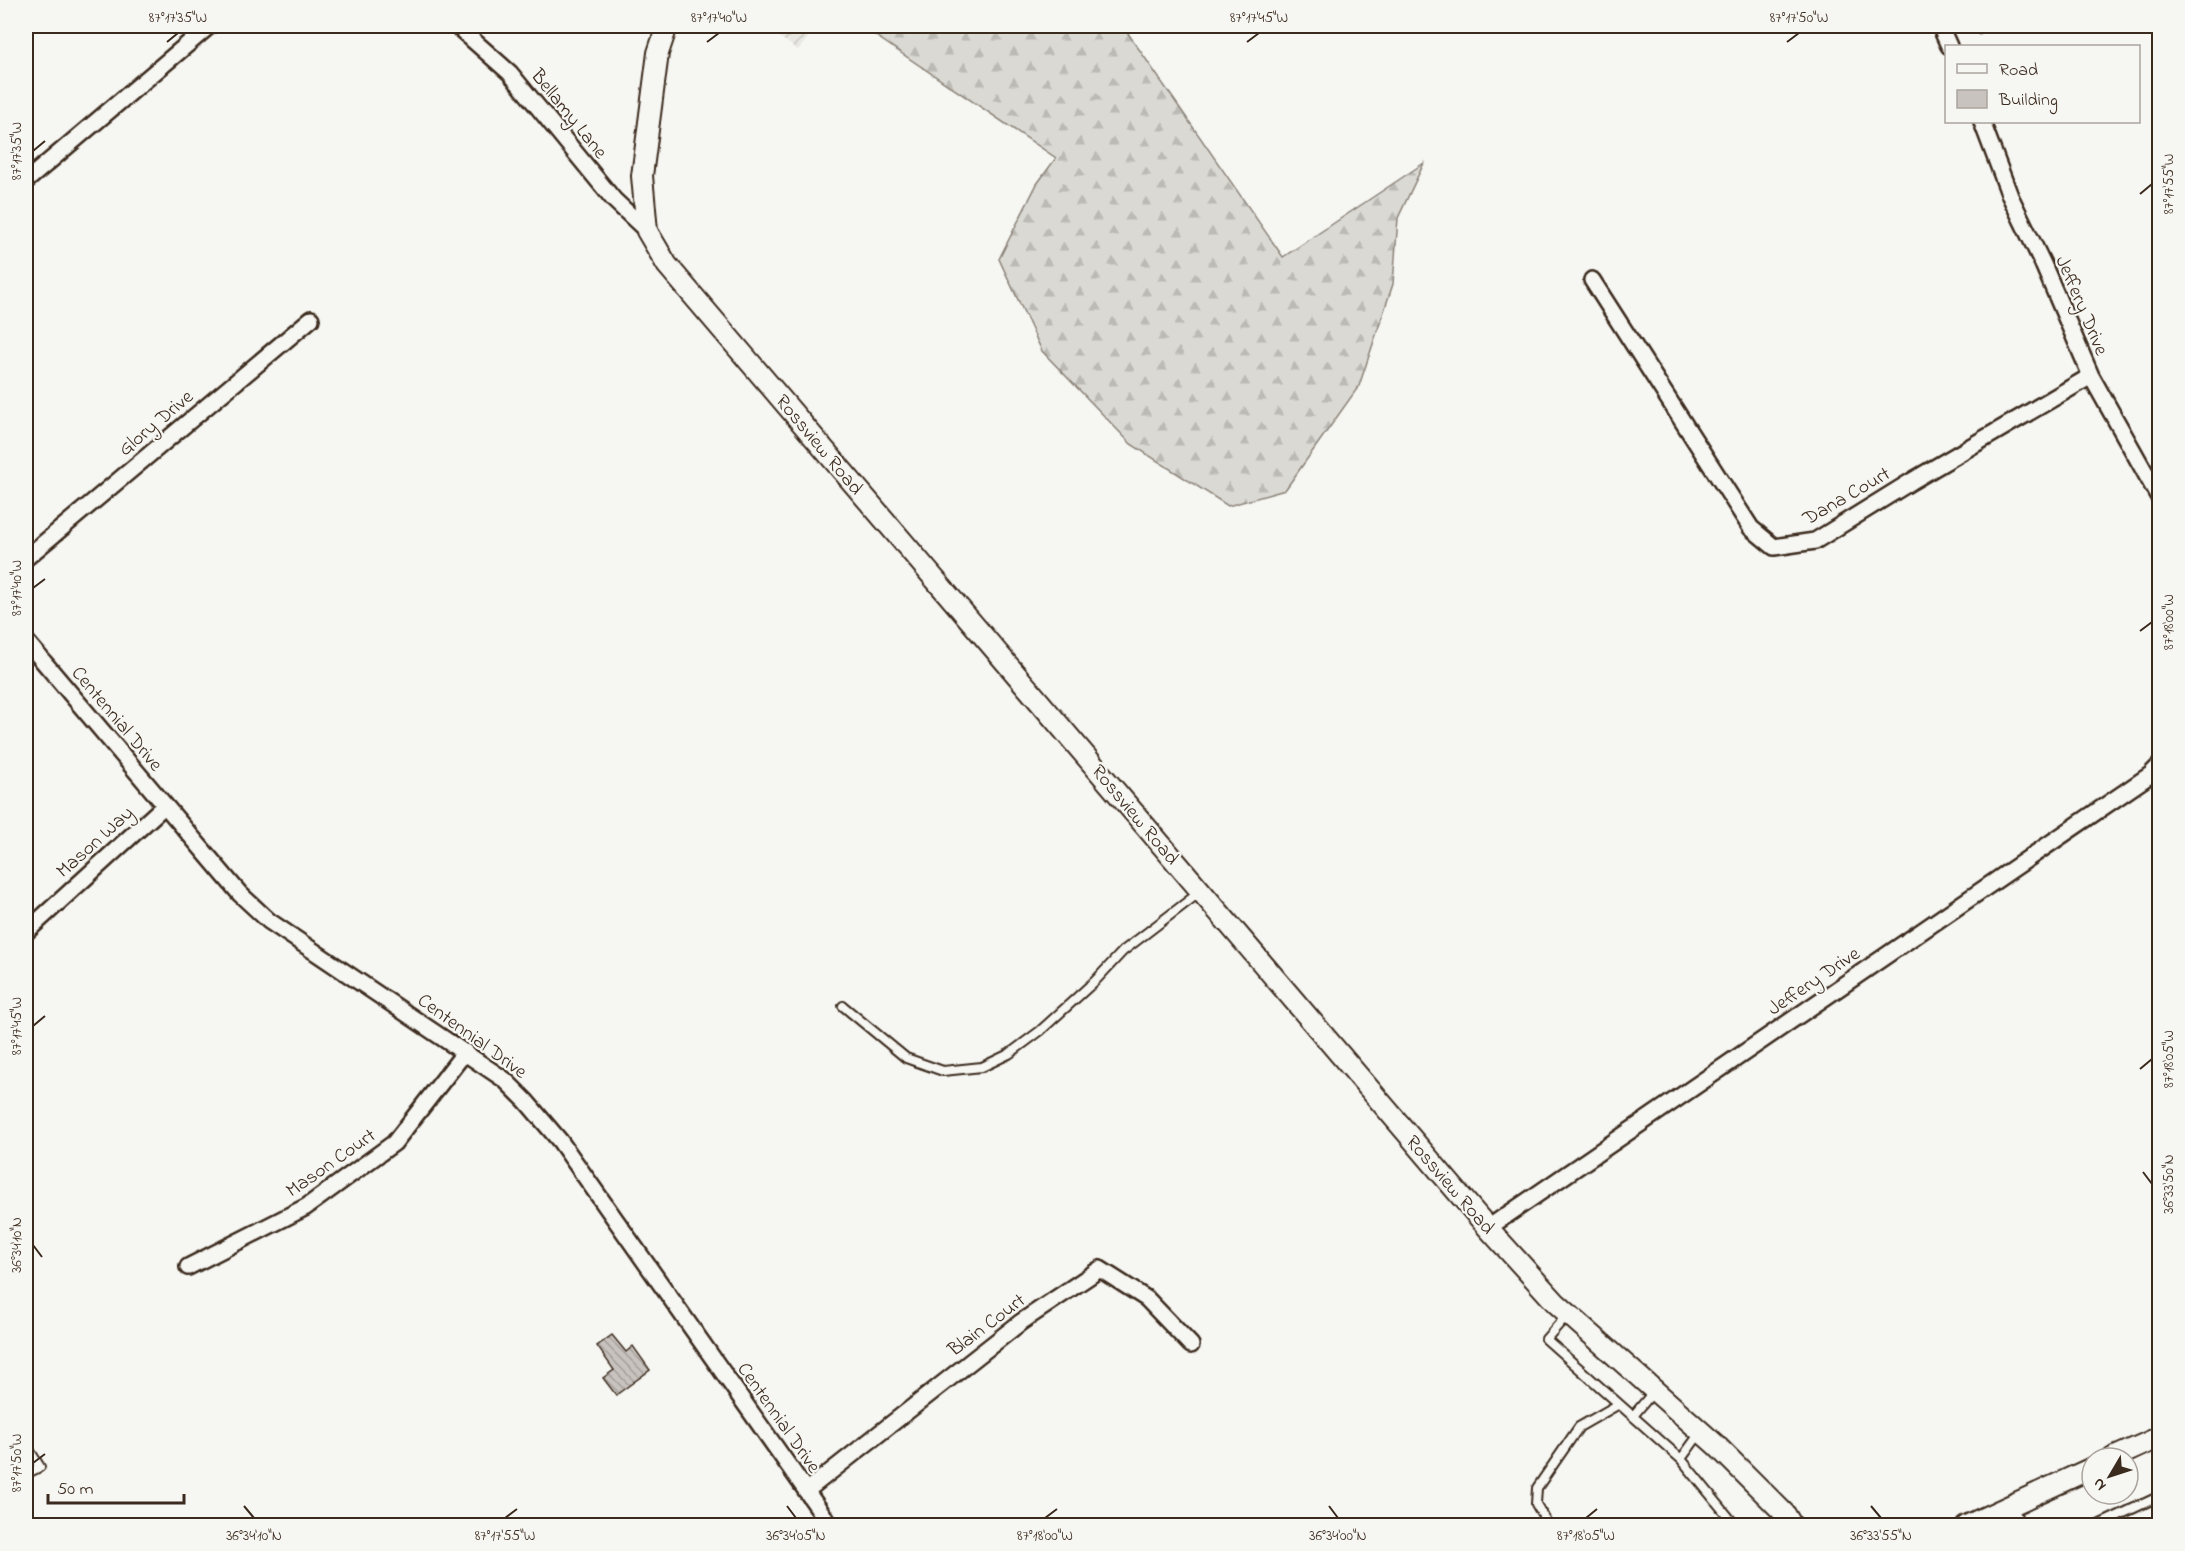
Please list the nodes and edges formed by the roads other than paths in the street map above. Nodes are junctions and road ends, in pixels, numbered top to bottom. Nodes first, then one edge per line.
1 (209, 26) edge
2 (457, 26) edge
3 (667, 26) edge
4 (1940, 26) edge
5 (1949, 45) edge
6 (1982, 123) edge
7 (26, 181) edge
8 (647, 231) junction
9 (1592, 280) dead end
10 (312, 319) dead end
11 (2091, 376) junction
12 (2160, 499) edge
13 (26, 558) edge
14 (26, 641) edge
15 (2160, 765) edge
16 (164, 806) junction
17 (1201, 891) junction
18 (26, 932) edge
19 (843, 1006) dead end
20 (465, 1052) junction
21 (1488, 1228) junction
22 (188, 1267) dead end
23 (1568, 1314) junction
24 (1191, 1345) dead end
25 (1654, 1391) junction
26 (1619, 1404) junction
27 (1633, 1416) junction
28 (1700, 1432) junction
29 (2160, 1437) edge
30 (26, 1445) edge
31 (2140, 1446) edge
32 (1681, 1459) junction
33 (26, 1474) edge
34 (2080, 1474) edge
35 (806, 1491) junction
36 (2160, 1496) edge
37 (2012, 1505) junction
38 (831, 1526) edge
39 (1549, 1526) edge
40 (1736, 1526) edge
41 (1792, 1526) edge
42 (1966, 1526) edge
43 (2021, 1526) edge
44 (2096, 1526) edge

1 - 7 street
2 - 8 street, Bellamy Lane
3 - 8 street, Rossview Road
4 - 5 street
6 - 11 street, Jeffery Drive
8 - 17 street, Rossview Road
9 - 11 street, Dana Court
10 - 13 street, Glory Drive
11 - 12 street, Jeffery Drive
14 - 16 street, Centennial Drive
15 - 21 street, Jeffery Drive
16 - 18 street, Mason Way
16 - 20 street, Centennial Drive
17 - 19 lane
17 - 21 street, Rossview Road
20 - 22 street, Mason Court
20 - 35 street, Centennial Drive
21 - 23 street, Rossview Road
23 - 25 street, Rossview Road
23 - 26 lane
24 - 35 street, Blain Court
25 - 27 lane
25 - 28 street, Rossview Road
26 - 27 lane
26 - 39 lane
27 - 32 lane
28 - 32 lane
28 - 41 street, Rossview Road
29 - 31 street
30 - 33 lane
32 - 40 lane
34 - 37 street
35 - 38 street, Centennial Drive
36 - 44 lane
37 - 42 street
37 - 43 lane

